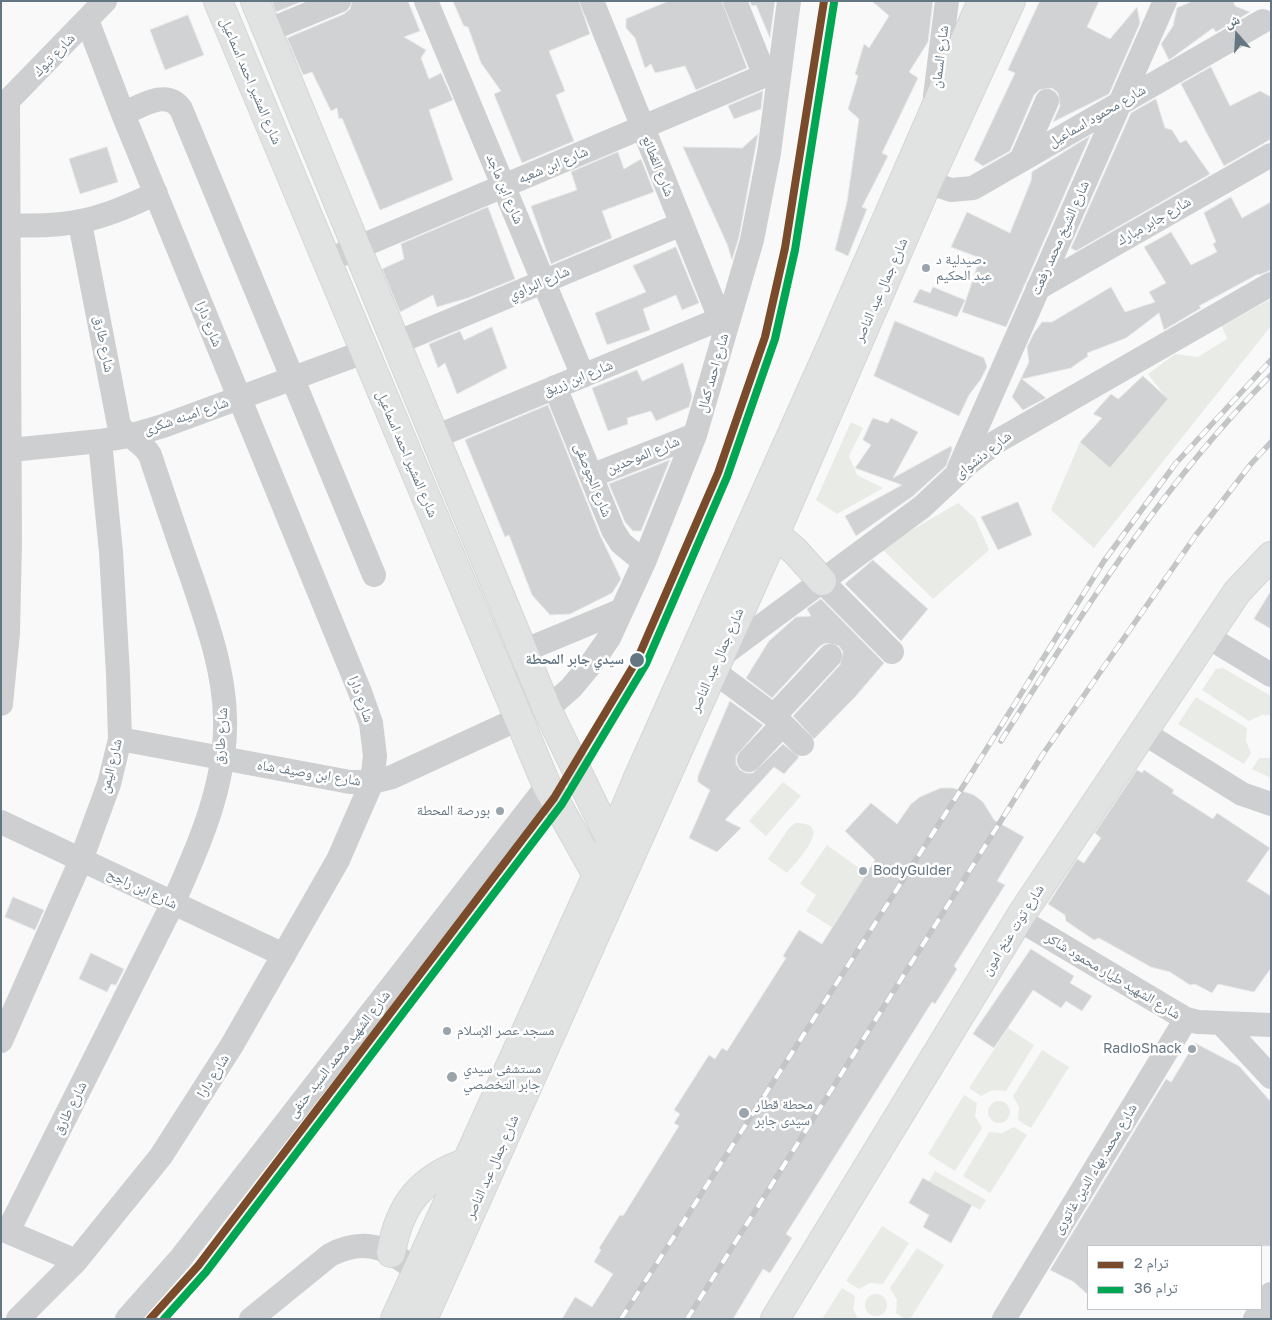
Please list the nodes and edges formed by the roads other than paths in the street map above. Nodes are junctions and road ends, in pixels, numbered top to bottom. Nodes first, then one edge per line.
1 (105, 1) edge
2 (218, 1) edge
3 (255, 1) edge
4 (339, 1) edge
5 (426, 1) edge
6 (592, 1) edge
7 (735, 1) edge
8 (789, 1) edge
9 (947, 1) edge
10 (982, 1) edge
11 (1011, 1) edge
12 (1165, 1) edge
13 (1265, 18) edge
14 (87, 20) junction
15 (267, 31) junction
16 (773, 72) junction
17 (1047, 101) dead end
18 (1118, 104) junction
19 (5, 105) edge
20 (933, 112) junction
21 (123, 114) junction
22 (642, 127) junction
23 (1271, 155) edge
24 (1022, 160) junction
25 (928, 182) junction
26 (504, 186) junction
27 (156, 194) junction
28 (80, 223) junction
29 (682, 224) junction
30 (9, 225) junction
31 (357, 248) junction
32 (326, 260) junction
33 (544, 282) junction
34 (1271, 284) edge
35 (1038, 288) junction
36 (723, 325) junction
37 (396, 343) junction
38 (364, 352) junction
39 (583, 376) junction
40 (293, 378) junction
41 (555, 387) junction
42 (239, 398) junction
43 (694, 435) junction
44 (129, 436) junction
45 (435, 437) junction
46 (100, 440) junction
47 (5, 451) edge
48 (956, 475) junction
49 (591, 476) junction
50 (775, 534) junction
51 (1271, 556) edge
52 (644, 562) junction
53 (374, 575) dead end
54 (822, 580) junction
55 (622, 610) junction
56 (1208, 637) junction
57 (523, 651) junction
58 (892, 652) dead end
59 (830, 656) dead end
60 (715, 664) junction
61 (1271, 675) edge
62 (1, 704) edge
63 (547, 709) junction
64 (518, 719) junction
65 (778, 720) junction
66 (1144, 733) junction
67 (120, 739) junction
68 (802, 744) dead end
69 (222, 758) junction
70 (749, 760) dead end
71 (372, 782) junction
72 (547, 786) junction
73 (1271, 804) edge
74 (1, 822) edge
75 (620, 852) junction
76 (81, 860) junction
77 (597, 876) junction
78 (611, 901) junction
79 (173, 903) junction
80 (1018, 919) junction
81 (284, 955) junction
82 (1186, 1019) junction
83 (1222, 1022) junction
84 (1271, 1026) edge
85 (1, 1041) edge
86 (1271, 1077) edge
87 (468, 1162) junction
88 (4, 1230) edge
89 (391, 1252) junction
90 (76, 1261) junction
91 (428, 1280) junction
92 (1271, 1294) edge
93 (1262, 1308) edge
94 (18, 1319) edge
95 (127, 1319) edge
96 (252, 1319) edge
97 (395, 1319) edge
98 (423, 1319) edge
99 (775, 1319) edge
100 (1004, 1319) edge

1 - 14 street, شارع تبوك
2 - 32 main road, شارع المشير احمد اسماعيل
3 - 15 main road
4 - 15 street
5 - 26 street, شارع ابن ماجد
6 - 22 street, شارع القطائع
7 - 16 street
8 - 16 street, شارع احمد كمال
9 - 20 street, شارع السمان
10 - 20 main road, شارع جمال عبد الناصر
11 - 25 main road, شارع جمال عبد الناصر
12 - 18 street, شارع الشيخ محمد رفعت
13 - 18 street, شارع محمود اسماعيل
14 - 19 street, شارع تبوك
14 - 21 street, شارع دارا
15 - 31 main road
16 - 22 street, شارع ابن شعبه
16 - 36 street, شارع احمد كمال
17 - 24 street
18 - 24 street, شارع محمود اسماعيل
18 - 35 street, شارع الشيخ محمد رفعت
19 - 30 street
20 - 75 main road, شارع جمال عبد الناصر
21 - 27 street, شارع دارا
21 - 40 street
22 - 26 street, شارع ابن شعبه
22 - 29 street, شارع القطائع
23 - 35 street, شارع جابر مبارك
24 - 25 street, شارع محمود اسماعيل
25 - 50 main road, شارع جمال عبد الناصر
26 - 31 street, شارع ابن شعبه
26 - 33 street, شارع ابن ماجد
27 - 28 street
27 - 42 street, شارع دارا
28 - 30 street
28 - 44 street, شارع طارق
29 - 33 street, شارع البراوي
29 - 36 street, شارع القطائع
30 - 47 street
31 - 32 street, شارع ابن شعبه
31 - 37 main road
32 - 38 main road, شارع المشير احمد اسماعيل
33 - 37 street, شارع البراوي
33 - 39 street, شارع ابن ماجد
34 - 48 street, شارع دنشواى
35 - 48 street, شارع الشيخ محمد رفعت
36 - 39 street, شارع ابن زريق
36 - 43 street, شارع احمد كمال
37 - 45 main road
38 - 40 street, شارع امينه شكرى
38 - 64 main road, شارع المشير احمد اسماعيل
39 - 41 street, شارع ابن زريق
40 - 42 street, شارع امينه شكرى
40 - 53 street
41 - 45 street, شارع ابن زريق
41 - 49 street, شارع الجوصقى
42 - 44 street, شارع امينه شكرى
42 - 71 street, شارع دارا
43 - 49 street, شارع الموحدين
43 - 52 street, شارع احمد كمال
44 - 46 street, شارع امينه شكرى
44 - 69 street, شارع طارق
45 - 57 main road
46 - 47 street, شارع امينه شكرى
46 - 67 street, شارع اليمن
47 - 62 street
48 - 54 street, شارع دنشواى
49 - 52 street, شارع الجوصقى
50 - 54 main road
50 - 60 main road, شارع جمال عبد الناصر
51 - 56 main road, شارع توت عنخ امون
52 - 55 street, شارع احمد كمال
54 - 58 street
54 - 60 street, شارع دنشواى
55 - 57 street
55 - 63 street, شارع احمد كمال
56 - 61 street
56 - 66 main road, شارع توت عنخ امون
57 - 63 main road
59 - 65 street
60 - 65 street
60 - 75 main road, شارع جمال عبد الناصر
63 - 75 main road
64 - 71 street, شارع ابن وصيف شاه
64 - 72 main road, شارع المشير احمد اسماعيل
65 - 68 street
65 - 70 street
66 - 73 street
66 - 80 main road, شارع توت عنخ امون
67 - 69 street, شارع ابن وصيف شاه
67 - 76 street, شارع اليمن
69 - 71 street, شارع ابن وصيف شاه
69 - 79 street, شارع طارق
71 - 81 street, شارع دارا
72 - 77 main road, شارع المشير احمد اسماعيل
72 - 95 street, شارع الشهيد محمد السيد حنفى
74 - 76 street, شارع ابن راجح
75 - 77 main road, شارع جمال عبد الناصر
75 - 78 main road, شارع جمال عبد الناصر
76 - 79 street, شارع ابن راجح
76 - 85 street, شارع اليمن
77 - 78 main road, شارع المشير احمد اسماعيل
77 - 87 main road, شارع جمال عبد الناصر
78 - 91 main road, شارع جمال عبد الناصر
79 - 81 street, شارع ابن راجح
79 - 88 street, شارع طارق
80 - 82 street, شارع الشهيد طيار محمود شاكر
80 - 99 main road, شارع توت عنخ امون
81 - 90 street, شارع دارا
82 - 83 street, شارع الشهيد طيار محمود شاكر
82 - 100 street, شارع محمد بهاء الدين غاتورى
83 - 84 street, شارع الشهيد طيار محمود شاكر
83 - 86 street
87 - 89 main road
87 - 91 main road, شارع جمال عبد الناصر
88 - 90 street
89 - 91 street
89 - 96 street
90 - 94 street, شارع دارا
91 - 97 main road, شارع جمال عبد الناصر
91 - 98 main road, شارع جمال عبد الناصر
92 - 93 street

